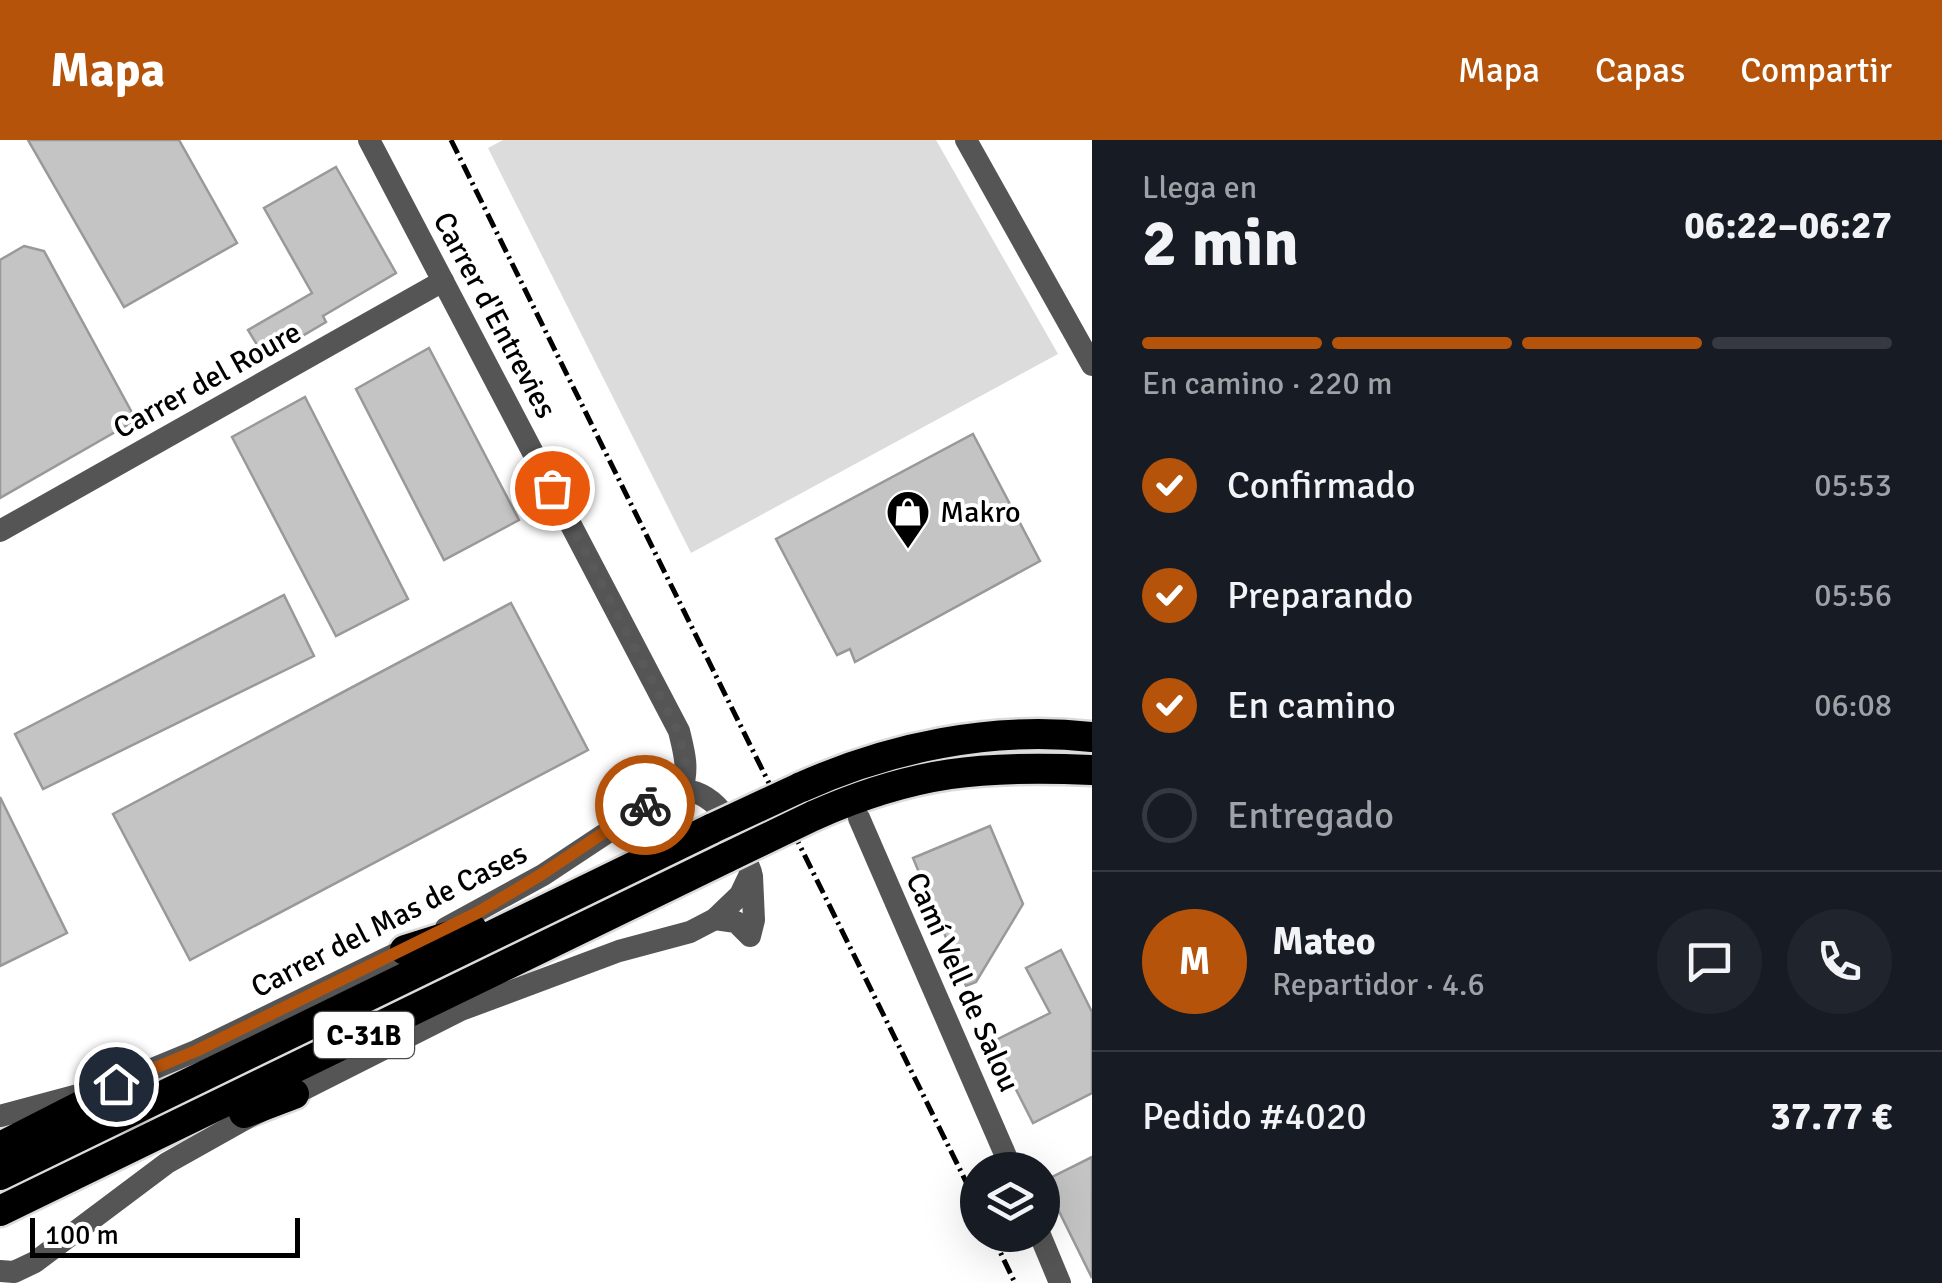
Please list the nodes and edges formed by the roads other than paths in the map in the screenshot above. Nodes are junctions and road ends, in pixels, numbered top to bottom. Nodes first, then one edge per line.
1 (369, 140) edge
2 (966, 140) edge
3 (443, 281) junction
4 (1092, 366) edge
5 (0, 530) edge
6 (678, 731) junction
7 (1092, 737) edge
8 (1092, 770) edge
9 (682, 789) junction
10 (837, 813) junction
11 (713, 814) junction
12 (740, 864) junction
13 (597, 885) junction
14 (715, 919) junction
15 (584, 929) junction
16 (405, 950) junction
17 (461, 1010) junction
18 (137, 1077) junction
19 (294, 1094) junction
20 (0, 1116) edge
21 (0, 1147) edge
22 (127, 1150) junction
23 (1003, 1152) edge
24 (0, 1175) edge
25 (0, 1211) edge
26 (1047, 1252) edge
27 (0, 1271) edge
28 (1060, 1283) edge

1 - 3 street, Carrer d'Entrevies
2 - 4 street
3 - 5 street, Carrer del Roure
3 - 6 street, Carrer d'Entrevies
6 - 9 street, Carrer d'Entrevies
6 - 11 street, Carrer d'Entrevies
7 - 11 highway, C-31B, bridge
8 - 10 highway, C-31B
9 - 11 street
9 - 16 street, Carrer del Mas de Cases / C-31B
10 - 12 highway, C-31B, bridge
10 - 23 street, Camí Vell de Salou
11 - 12 street
11 - 13 highway, C-31B
12 - 14 street, C-31B
12 - 14 street
12 - 15 highway, C-31B
13 - 16 highway
13 - 24 highway, C-31B
14 - 17 street, C-31B
15 - 17 highway
15 - 22 highway, C-31B
16 - 18 street, Carrer del Mas de Cases / C-31B
17 - 19 street, C-31B
18 - 20 street, Carrer del Mas de Cases / C-31B
18 - 21 highway
19 - 22 highway
19 - 27 street, C-31B
22 - 25 highway, C-31B
26 - 28 street

